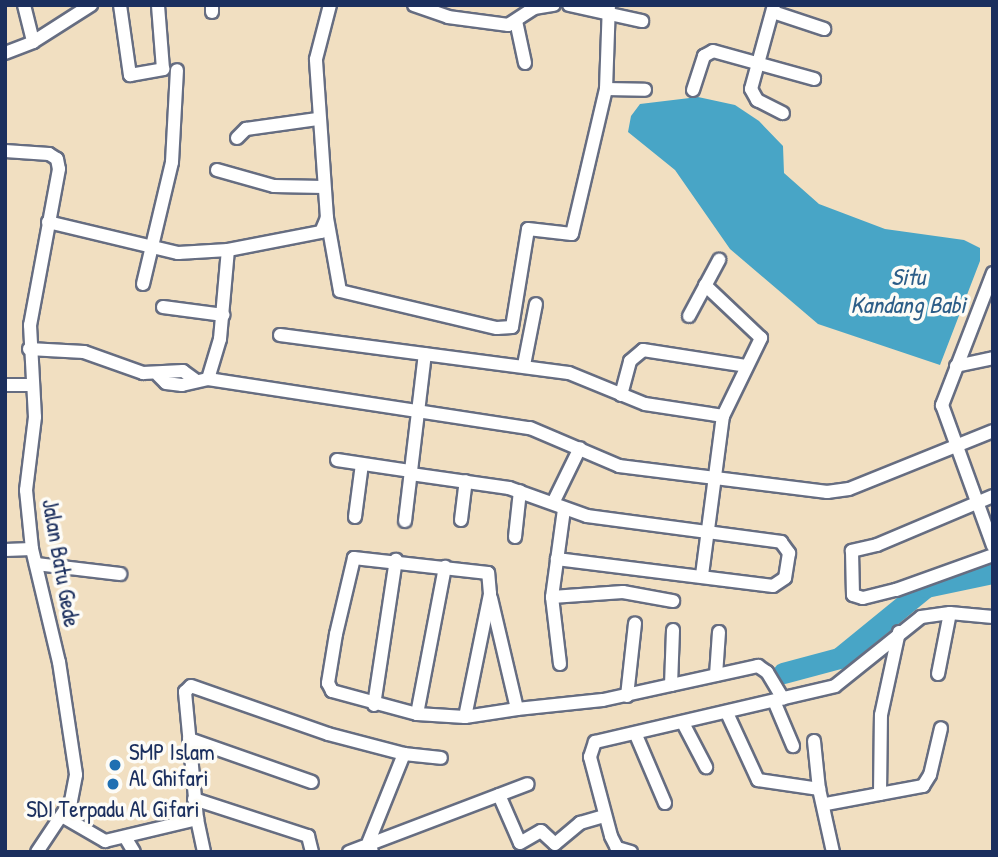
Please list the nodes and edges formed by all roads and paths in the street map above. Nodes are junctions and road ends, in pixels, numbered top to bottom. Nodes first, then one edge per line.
1 (24, 5) edge
2 (91, 5) edge
3 (120, 5) edge
4 (158, 5) edge
5 (330, 5) edge
6 (414, 5) edge
7 (554, 5) edge
8 (569, 5) edge
9 (608, 9) edge
10 (774, 9) edge
11 (520, 15) edge
12 (642, 21) dead end
13 (824, 29) dead end
14 (33, 42) junction
15 (5, 53) edge
16 (525, 63) dead end
17 (759, 64) junction
18 (177, 70) dead end
19 (814, 79) dead end
20 (606, 89) junction
21 (645, 90) dead end
22 (693, 90) dead end
23 (783, 113) dead end
24 (317, 119) junction
25 (237, 138) dead end
26 (5, 151) edge
27 (217, 170) dead end
28 (324, 187) junction
29 (327, 218) junction
30 (48, 222) junction
31 (150, 248) junction
32 (228, 250) junction
33 (719, 260) dead end
34 (993, 272) edge
35 (143, 284) dead end
36 (705, 285) junction
37 (536, 304) dead end
38 (163, 307) dead end
39 (223, 315) junction
40 (689, 316) dead end
41 (280, 335) dead end
42 (29, 349) junction
43 (425, 354) junction
44 (993, 358) edge
45 (524, 365) junction
46 (746, 366) junction
47 (956, 366) junction
48 (203, 380) junction
49 (5, 385) edge
50 (32, 385) junction
51 (621, 395) junction
52 (418, 410) junction
53 (723, 416) junction
54 (993, 431) edge
55 (955, 445) junction
56 (580, 448) junction
57 (337, 460) dead end
58 (362, 464) junction
59 (411, 472) junction
60 (717, 477) junction
61 (466, 481) junction
62 (520, 491) junction
63 (993, 496) edge
64 (977, 501) junction
65 (559, 506) junction
66 (355, 517) dead end
67 (461, 520) dead end
68 (405, 521) dead end
69 (708, 532) junction
70 (514, 537) dead end
71 (993, 546) edge
72 (33, 549) junction
73 (5, 550) edge
74 (993, 555) edge
75 (557, 559) junction
76 (396, 560) junction
77 (36, 564) junction
78 (445, 567) junction
79 (120, 575) dead end
80 (702, 575) junction
81 (490, 594) junction
82 (552, 597) junction
83 (673, 601) dead end
84 (950, 613) junction
85 (993, 617) edge
86 (635, 624) dead end
87 (673, 631) dead end
88 (899, 631) junction
89 (719, 632) dead end
90 (560, 664) dead end
91 (938, 674) dead end
92 (716, 675) junction
93 (671, 685) junction
94 (627, 696) junction
95 (778, 697) junction
96 (374, 705) junction
97 (517, 709) junction
98 (727, 713) junction
99 (417, 714) junction
100 (465, 717) junction
101 (683, 723) junction
102 (941, 728) dead end
103 (636, 734) junction
104 (189, 739) junction
105 (814, 741) dead end
106 (793, 746) dead end
107 (404, 754) junction
108 (441, 758) dead end
109 (706, 767) dead end
110 (312, 782) dead end
111 (528, 784) dead end
112 (819, 789) junction
113 (499, 794) junction
114 (880, 794) junction
115 (194, 799) junction
116 (665, 803) dead end
117 (826, 804) junction
118 (62, 816) junction
119 (605, 816) junction
120 (197, 819) junction
121 (125, 837) junction
122 (371, 846) edge
123 (617, 850) edge
124 (37, 852) edge
125 (134, 852) edge
126 (204, 852) edge
127 (312, 852) edge
128 (349, 852) edge
129 (631, 852) edge
130 (833, 852) edge

1 - 14 street
2 - 14 street
3 - 4 street
5 - 24 street
6 - 11 street
7 - 11 street
8 - 9 street
9 - 12 street
9 - 20 street
10 - 13 street
10 - 17 street
11 - 16 street
14 - 15 street
17 - 19 street
17 - 22 street
17 - 23 street
18 - 31 street
20 - 21 street
20 - 29 street
24 - 25 street
24 - 28 street
26 - 30 street, Jalan Batu Gede
27 - 28 street
28 - 29 street
29 - 32 street
30 - 31 street
30 - 42 street, Jalan Batu Gede
31 - 32 street
31 - 35 street
32 - 39 street
33 - 36 street
34 - 47 street
36 - 40 street
36 - 46 street
37 - 45 street
38 - 39 street
39 - 48 street
41 - 43 street
42 - 48 street
42 - 50 street, Jalan Batu Gede
43 - 45 street
43 - 52 street
44 - 47 street
45 - 51 street
46 - 51 street
46 - 53 street
47 - 55 street
48 - 52 street
49 - 50 street
50 - 72 street, Jalan Batu Gede
51 - 53 street
52 - 56 street
52 - 59 street
53 - 60 street
54 - 55 street
55 - 60 street
55 - 64 street
56 - 60 street
56 - 65 street
57 - 58 street
58 - 59 street
58 - 66 street
59 - 61 street
59 - 68 street
60 - 69 street
61 - 62 street
61 - 67 street
62 - 65 street
62 - 70 street
63 - 64 street
64 - 71 street
64 - 74 street
65 - 69 street
65 - 75 street
69 - 80 street
69 - 80 street
72 - 73 street
72 - 77 street, Jalan Batu Gede
75 - 80 street
75 - 82 street
76 - 78 street
76 - 96 street
76 - 96 street
77 - 79 street
77 - 118 street, Jalan Batu Gede
78 - 81 street
78 - 99 street
81 - 97 street
81 - 100 street
82 - 83 street
82 - 90 street
84 - 85 street
84 - 88 street
84 - 91 street
86 - 94 street
87 - 93 street
88 - 95 street
88 - 114 street
89 - 92 street
92 - 93 street
92 - 95 street
93 - 94 street
94 - 97 street
95 - 98 street
95 - 106 street
96 - 99 street
97 - 100 street
98 - 101 street
98 - 112 street
99 - 100 street
101 - 103 street
101 - 109 street
102 - 114 street
103 - 116 street
103 - 119 street
104 - 107 street
104 - 110 street
104 - 115 street
105 - 112 street
107 - 108 street
107 - 122 street
111 - 113 street
112 - 117 street
113 - 119 street
113 - 122 street
114 - 117 street
115 - 120 street
115 - 127 street
117 - 130 street
118 - 121 street
118 - 124 street, Jalan Batu Gede
119 - 123 street
120 - 121 street
120 - 126 street
121 - 125 street
122 - 128 street
123 - 129 street

